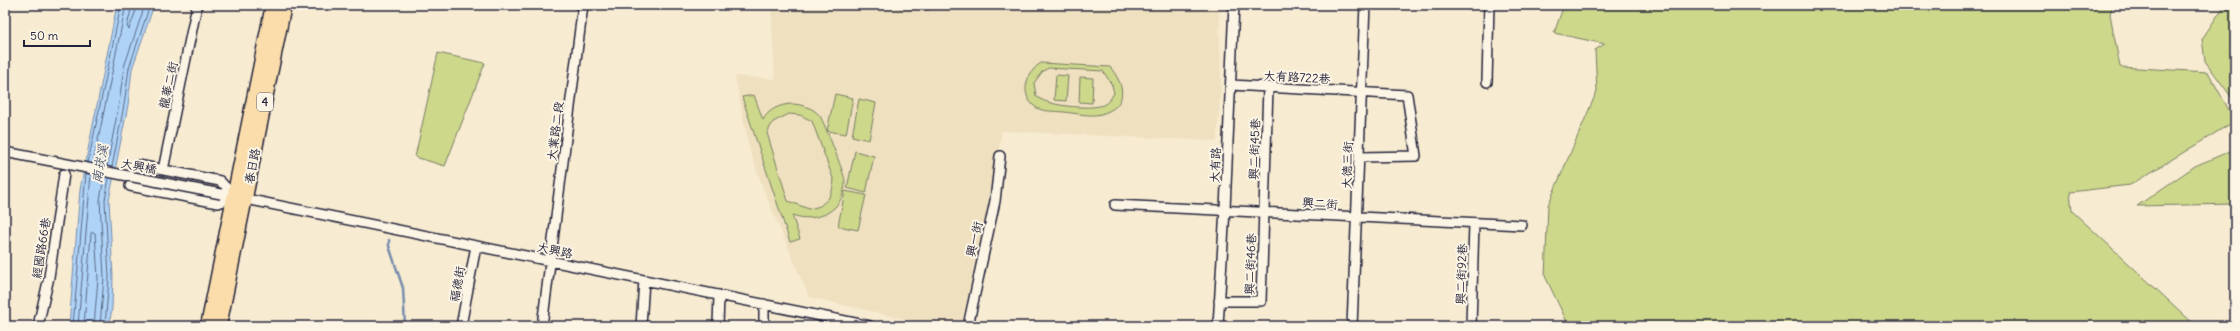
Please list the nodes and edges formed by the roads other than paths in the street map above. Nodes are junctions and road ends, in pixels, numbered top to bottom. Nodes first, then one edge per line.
1 (197, 5) edge
2 (273, 5) edge
3 (284, 5) edge
4 (583, 5) edge
5 (1234, 5) edge
6 (1366, 5) edge
7 (1489, 5) edge
8 (1487, 82) dead end
9 (1231, 85) junction
10 (1268, 88) junction
11 (1363, 92) junction
12 (5, 152) edge
13 (1000, 156) dead end
14 (1360, 157) junction
15 (163, 170) junction
16 (64, 174) dead end
17 (240, 198) junction
18 (1115, 205) dead end
19 (1225, 209) junction
20 (1264, 211) junction
21 (1358, 218) junction
22 (1474, 223) junction
23 (1522, 225) dead end
24 (476, 246) junction
25 (550, 261) junction
26 (644, 280) junction
27 (719, 295) junction
28 (1219, 301) junction
29 (764, 304) junction
30 (38, 326) edge
31 (208, 326) edge
32 (219, 326) edge
33 (461, 326) edge
34 (542, 326) edge
35 (641, 326) edge
36 (718, 326) edge
37 (764, 326) edge
38 (870, 326) edge
39 (968, 326) edge
40 (1218, 326) edge
41 (1352, 326) edge
42 (1471, 326) edge

1 - 15 street, 龍華二街
2 - 17 main road, 春日路 / 4
3 - 17 main road, 春日路 / 4
4 - 25 street, 大業路二段
5 - 9 street, 大有路
6 - 11 street, 大德三街
7 - 8 street
9 - 10 street, 大有路722巷
9 - 19 street, 大有路
10 - 11 street, 大有路722巷
10 - 20 street, 興二街45巷
11 - 14 street, 大德三街
11 - 14 street, 大有路722巷
12 - 17 street, 大興橋, bridge
13 - 39 street, 興一街
14 - 21 street, 大德三街
15 - 17 street
15 - 17 street
16 - 30 street, 經國路66巷
17 - 24 street, 大興路
17 - 31 main road, 春日路 / 4
17 - 32 main road, 春日路 / 4
18 - 19 street, 興二街
19 - 20 street, 興二街
19 - 28 street, 大有路
20 - 21 street, 興二街
20 - 28 street, 興二街46巷
21 - 22 street, 興二街
21 - 41 street, 大德三街
22 - 23 street, 興二街
22 - 42 street, 興二街92巷
24 - 25 street, 大興路
24 - 33 street, 福德街
25 - 26 street, 大興路
25 - 34 street, 大業路二段
26 - 27 street, 大興路
26 - 35 street
27 - 29 street, 大興路
27 - 36 street
28 - 40 street, 大有路
29 - 37 street
29 - 38 street, 大興路

